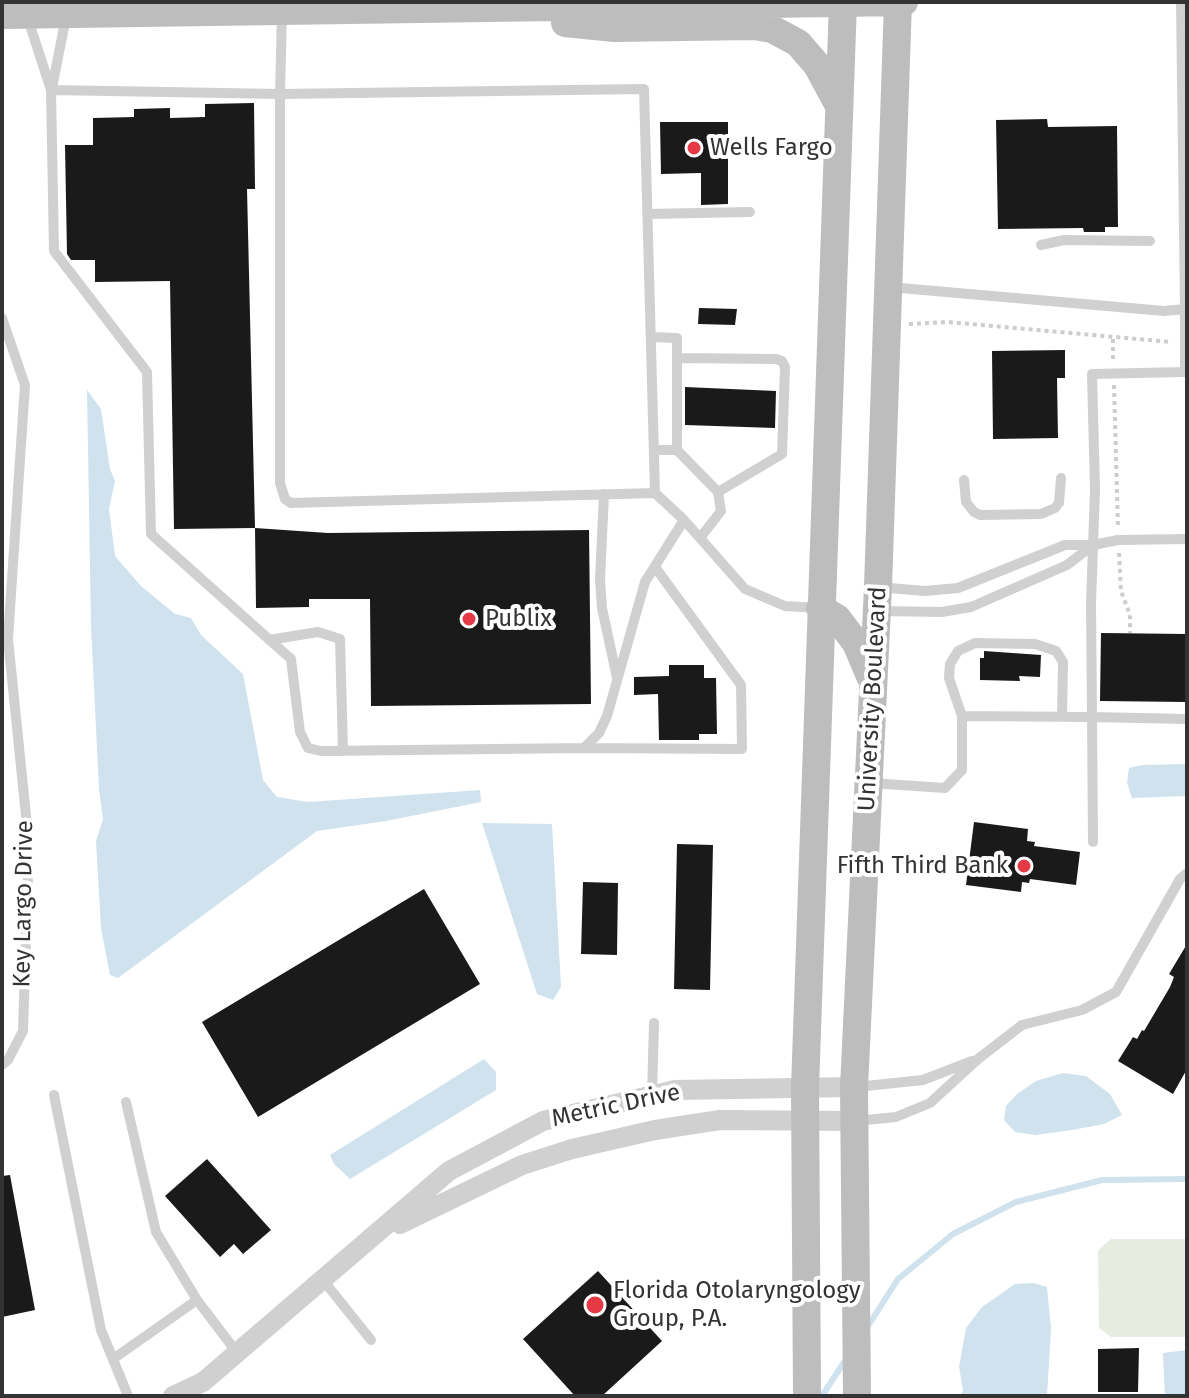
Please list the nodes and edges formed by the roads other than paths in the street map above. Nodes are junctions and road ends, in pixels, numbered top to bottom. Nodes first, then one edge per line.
1 (900, 2) edge
2 (1181, 2) edge
3 (843, 3) edge
4 (288, 6) edge
5 (445, 9) junction
6 (46, 12) edge
7 (51, 90) junction
8 (280, 94) junction
9 (839, 106) junction
10 (750, 212) dead end
11 (647, 214) junction
12 (1150, 241) dead end
13 (1041, 245) dead end
14 (888, 287) junction
15 (1185, 309) junction
16 (2, 318) edge
17 (651, 337) junction
18 (677, 358) junction
19 (654, 450) junction
20 (677, 450) junction
21 (1061, 478) dead end
22 (964, 480) dead end
23 (718, 492) junction
24 (655, 493) junction
25 (604, 494) junction
26 (684, 520) junction
27 (700, 538) junction
28 (1187, 539) edge
29 (1093, 545) junction
30 (655, 567) junction
31 (6, 592) edge
32 (878, 599) junction
33 (820, 608) junction
34 (269, 640) junction
35 (617, 680) junction
36 (874, 684) junction
37 (962, 716) junction
38 (1062, 717) junction
39 (1092, 717) junction
40 (1187, 719) edge
41 (584, 748) junction
42 (343, 751) junction
43 (869, 782) junction
44 (1093, 842) dead end
45 (1187, 873) edge
46 (654, 1023) dead end
47 (978, 1059) junction
48 (5, 1062) edge
49 (854, 1087) junction
50 (805, 1088) junction
51 (54, 1095) dead end
52 (652, 1095) junction
53 (126, 1102) dead end
54 (805, 1120) junction
55 (543, 1121) junction
56 (853, 1121) junction
57 (556, 1155) junction
58 (368, 1240) junction
59 (323, 1280) junction
60 (197, 1300) junction
61 (371, 1340) dead end
62 (238, 1354) junction
63 (113, 1359) junction
64 (128, 1396) edge
65 (173, 1396) edge
66 (807, 1396) edge
67 (857, 1396) edge

1 - 3 street
1 - 14 street, University Boulevard
2 - 15 lane
3 - 5 street
3 - 9 street
4 - 5 street
4 - 6 street
4 - 8 lane
5 - 9 street
6 - 7 lane
6 - 7 lane
7 - 8 lane
7 - 34 lane
8 - 11 lane
8 - 25 lane
9 - 33 street
10 - 11 lane
11 - 17 lane
12 - 13 lane
14 - 15 lane
14 - 32 street, University Boulevard
15 - 29 lane
16 - 31 lane, Key Largo Drive
17 - 18 lane
17 - 19 lane
18 - 20 lane
18 - 23 lane
19 - 20 lane
19 - 24 lane
20 - 23 lane
21 - 22 lane
23 - 27 lane
24 - 25 lane
24 - 26 lane
25 - 35 lane
26 - 27 lane
26 - 30 lane
27 - 33 lane
28 - 29 lane
29 - 32 lane
29 - 32 lane
29 - 39 lane
30 - 35 lane
30 - 41 lane
31 - 48 lane, Key Largo Drive
32 - 36 street, University Boulevard
33 - 36 street
33 - 50 street
34 - 42 lane
34 - 42 lane
35 - 41 lane
36 - 43 street, University Boulevard
37 - 38 lane
37 - 38 lane
37 - 43 lane
38 - 39 lane
39 - 40 lane
39 - 44 lane
41 - 42 lane
43 - 49 street, University Boulevard
45 - 47 lane
46 - 52 lane
47 - 49 lane
47 - 56 lane
49 - 50 street, Metric Drive
49 - 56 street, University Boulevard
50 - 52 street, Metric Drive
50 - 54 street
51 - 63 lane
52 - 55 street, Metric Drive
53 - 60 lane
54 - 56 street, Metric Drive
54 - 57 street, Metric Drive
54 - 66 street
55 - 57 street
55 - 58 street, Metric Drive
56 - 67 street, University Boulevard
57 - 58 street, Metric Drive
58 - 59 street, Metric Drive
59 - 61 lane
59 - 62 street, Metric Drive
60 - 62 lane
60 - 63 lane
62 - 65 street, Metric Drive
63 - 64 lane

